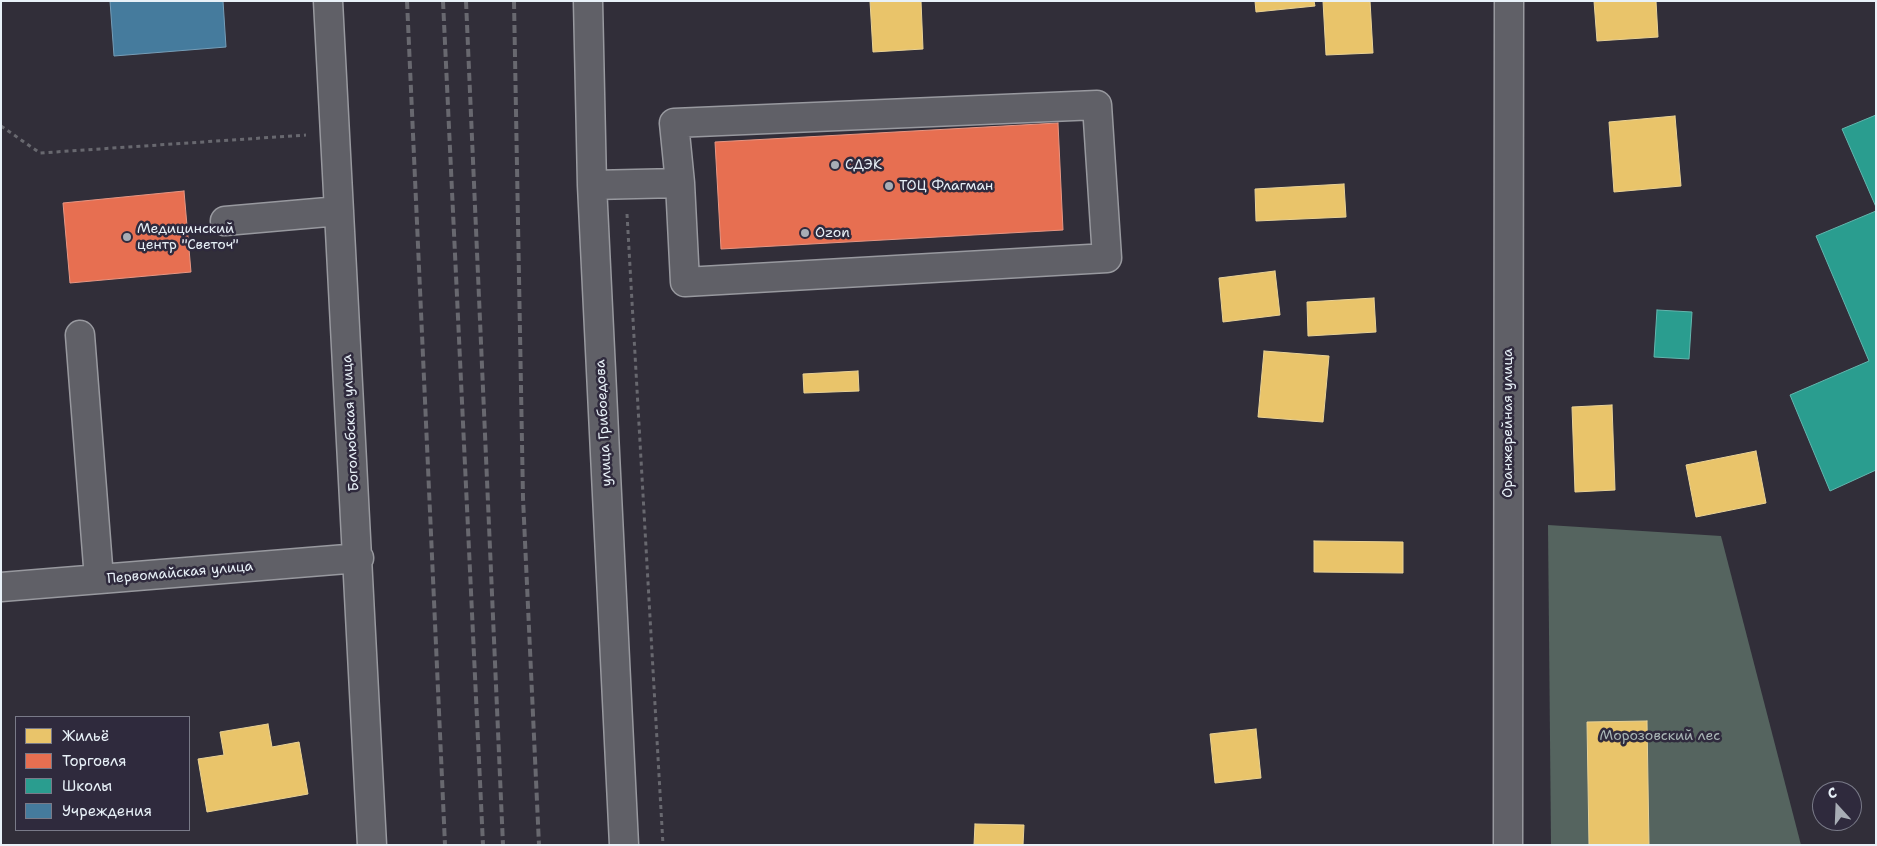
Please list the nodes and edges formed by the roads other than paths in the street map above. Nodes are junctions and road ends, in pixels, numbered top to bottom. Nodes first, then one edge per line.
1 (328, 1) edge
2 (588, 1) edge
3 (1508, 1) edge
4 (680, 183) junction
5 (592, 185) junction
6 (339, 211) junction
7 (226, 221) dead end
8 (80, 335) dead end
9 (359, 558) junction
10 (99, 579) junction
11 (1, 587) edge
12 (372, 845) edge
13 (624, 845) edge
14 (1508, 845) edge

1 - 6 street, Боголюбская улица
2 - 5 street, улица Грибоедова
3 - 14 street, Оранжерейная улица
4 - 4 street
4 - 5 street
5 - 13 street, улица Грибоедова
6 - 7 street
6 - 9 street, Боголюбская улица
8 - 10 street
9 - 10 street, Первомайская улица
9 - 12 street, Боголюбская улица
10 - 11 street, Первомайская улица

